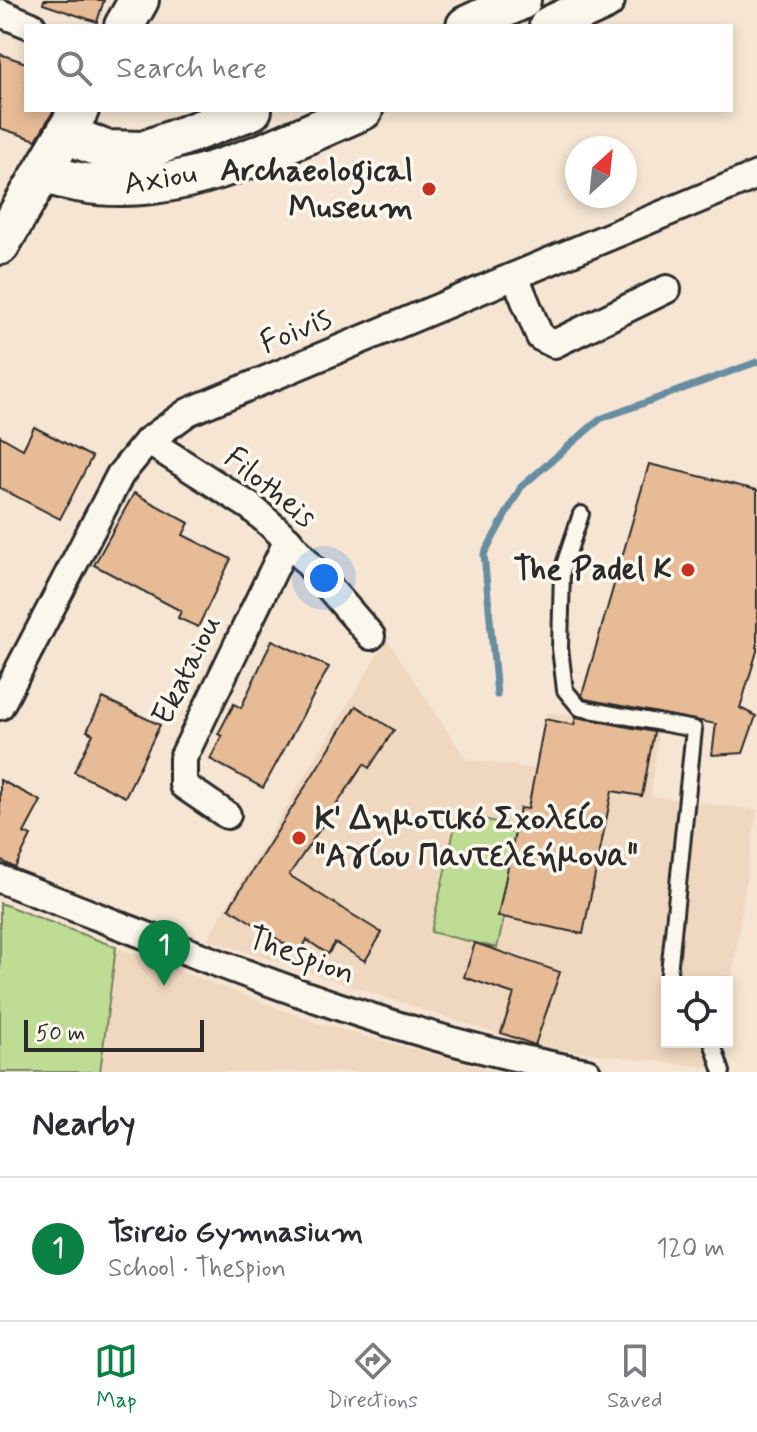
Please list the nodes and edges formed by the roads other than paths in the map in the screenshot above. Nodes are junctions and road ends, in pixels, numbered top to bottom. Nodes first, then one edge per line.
1 (139, 0) edge
2 (521, 0) edge
3 (605, 0) edge
4 (0, 13) edge
5 (27, 24) edge
6 (125, 24) edge
7 (470, 24) edge
8 (553, 24) edge
9 (247, 112) edge
10 (358, 112) edge
11 (73, 122) edge
12 (44, 173) junction
13 (757, 175) edge
14 (0, 243) edge
15 (515, 276) junction
16 (667, 289) dead end
17 (148, 441) junction
18 (581, 514) dead end
19 (288, 540) junction
20 (371, 636) dead end
21 (0, 706) edge
22 (227, 815) dead end
23 (0, 879) edge
24 (669, 976) edge
25 (714, 1048) edge
26 (587, 1072) edge
27 (722, 1072) edge

1 - 6 street
2 - 7 street
3 - 8 street
4 - 5 street
9 - 11 street, Axiou
10 - 12 street, Axiou
11 - 12 street
12 - 14 street
13 - 15 street, Foivis
15 - 16 street
15 - 17 street, Foivis
17 - 19 street, Filotheis
17 - 21 street, Foivis
18 - 24 lane
19 - 20 street, Filotheis
19 - 22 street, Ekataiou
23 - 26 street, Thespion
25 - 27 lane

